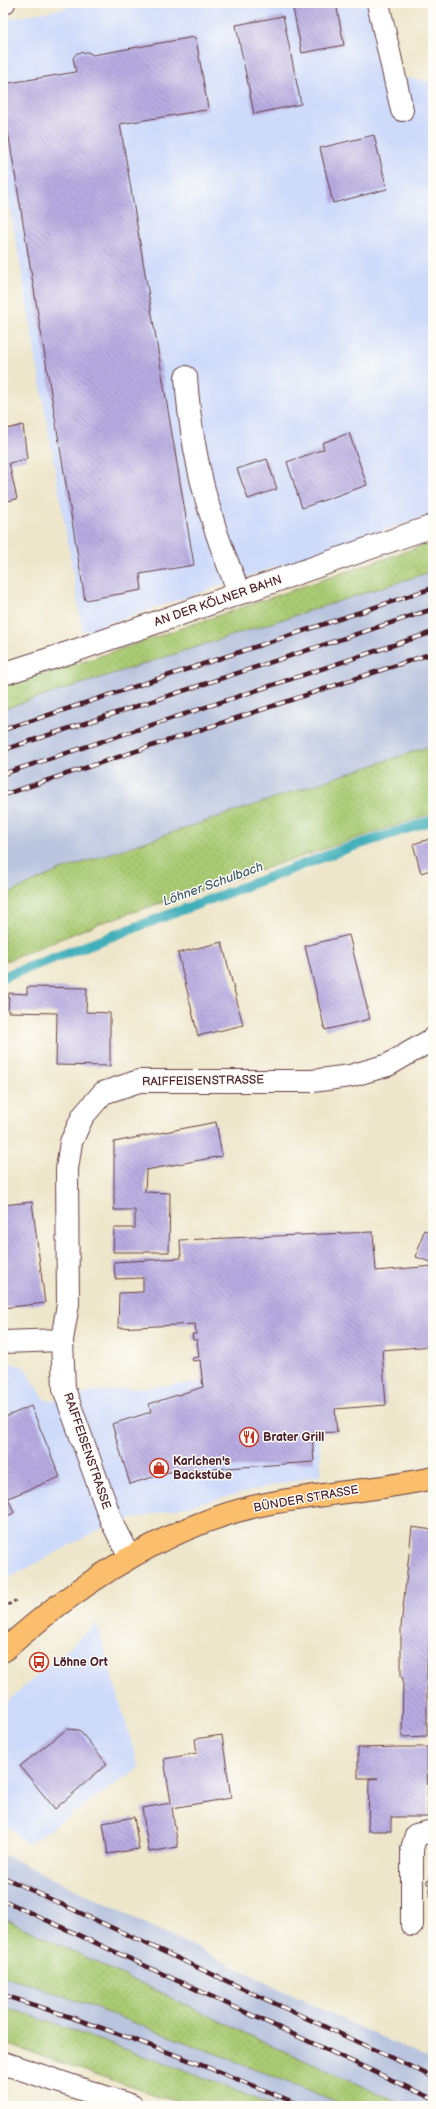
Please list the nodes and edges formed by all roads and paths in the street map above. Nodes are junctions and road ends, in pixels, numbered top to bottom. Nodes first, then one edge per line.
1 (378, 3) edge
2 (402, 110) dead end
3 (186, 377) dead end
4 (433, 526) edge
5 (238, 593) junction
6 (3, 674) edge
7 (433, 1039) edge
8 (62, 1340) junction
9 (3, 1342) edge
10 (433, 1478) edge
11 (130, 1557) junction
12 (3, 1651) edge
13 (433, 1831) edge
14 (412, 1925) dead end
15 (3, 2063) edge
16 (132, 2106) edge

1 - 2 street
3 - 5 street
4 - 5 street, AN DER KÖLNER BAHN
5 - 6 street, AN DER KÖLNER BAHN
7 - 8 street, RAIFFEISENSTRASSE
8 - 9 street
8 - 11 street, RAIFFEISENSTRASSE
10 - 11 main road, BÜNDER STRASSE
11 - 12 main road, BÜNDER STRASSE
13 - 14 street
15 - 16 street

